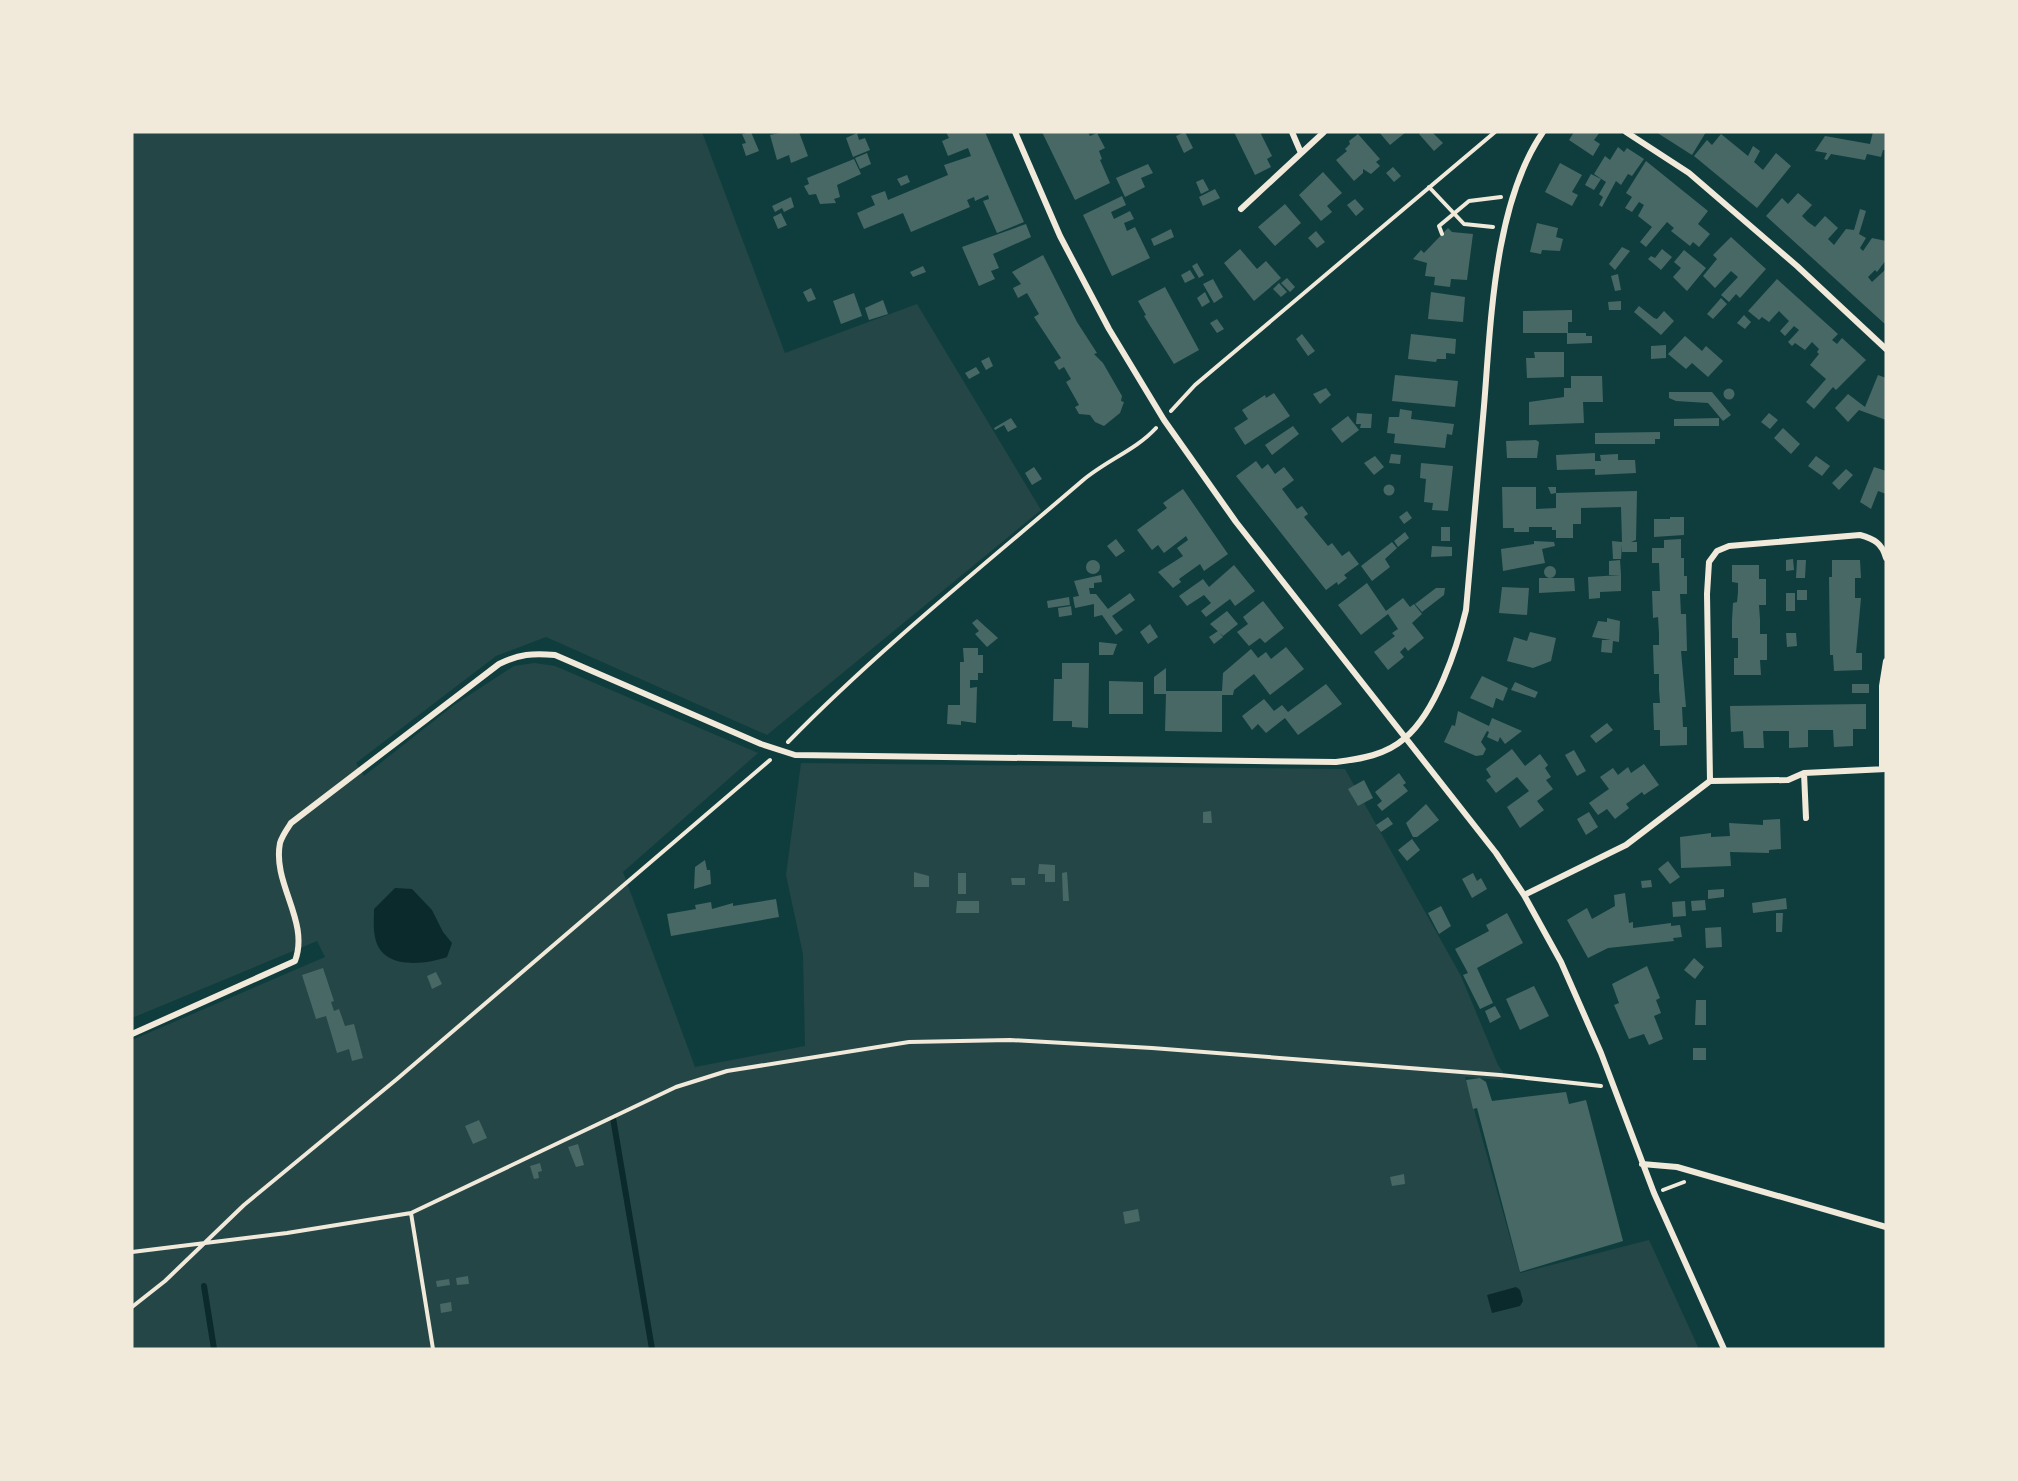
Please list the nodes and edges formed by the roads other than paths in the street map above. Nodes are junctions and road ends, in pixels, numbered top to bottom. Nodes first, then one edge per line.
1 (1015, 132) edge
2 (1292, 132) edge
3 (1324, 132) edge
4 (1543, 132) edge
5 (1626, 132) edge
6 (1301, 153) junction
7 (1241, 209) dead end
8 (1886, 349) edge
9 (1886, 558) edge
10 (1886, 661) edge
11 (1406, 738) junction
12 (1884, 768) edge
13 (1804, 773) junction
14 (1710, 781) junction
15 (1806, 818) dead end
16 (1524, 896) junction
17 (132, 1034) edge
18 (1642, 1164) junction
19 (1886, 1227) edge
20 (1724, 1349) edge

1 - 11 street
2 - 6 street
3 - 6 street
4 - 11 street
5 - 8 street
6 - 7 street
9 - 14 street
10 - 12 street
11 - 16 street
11 - 17 street
12 - 13 street
13 - 14 street
13 - 15 street
14 - 16 street
16 - 18 street
18 - 19 street
18 - 20 street

